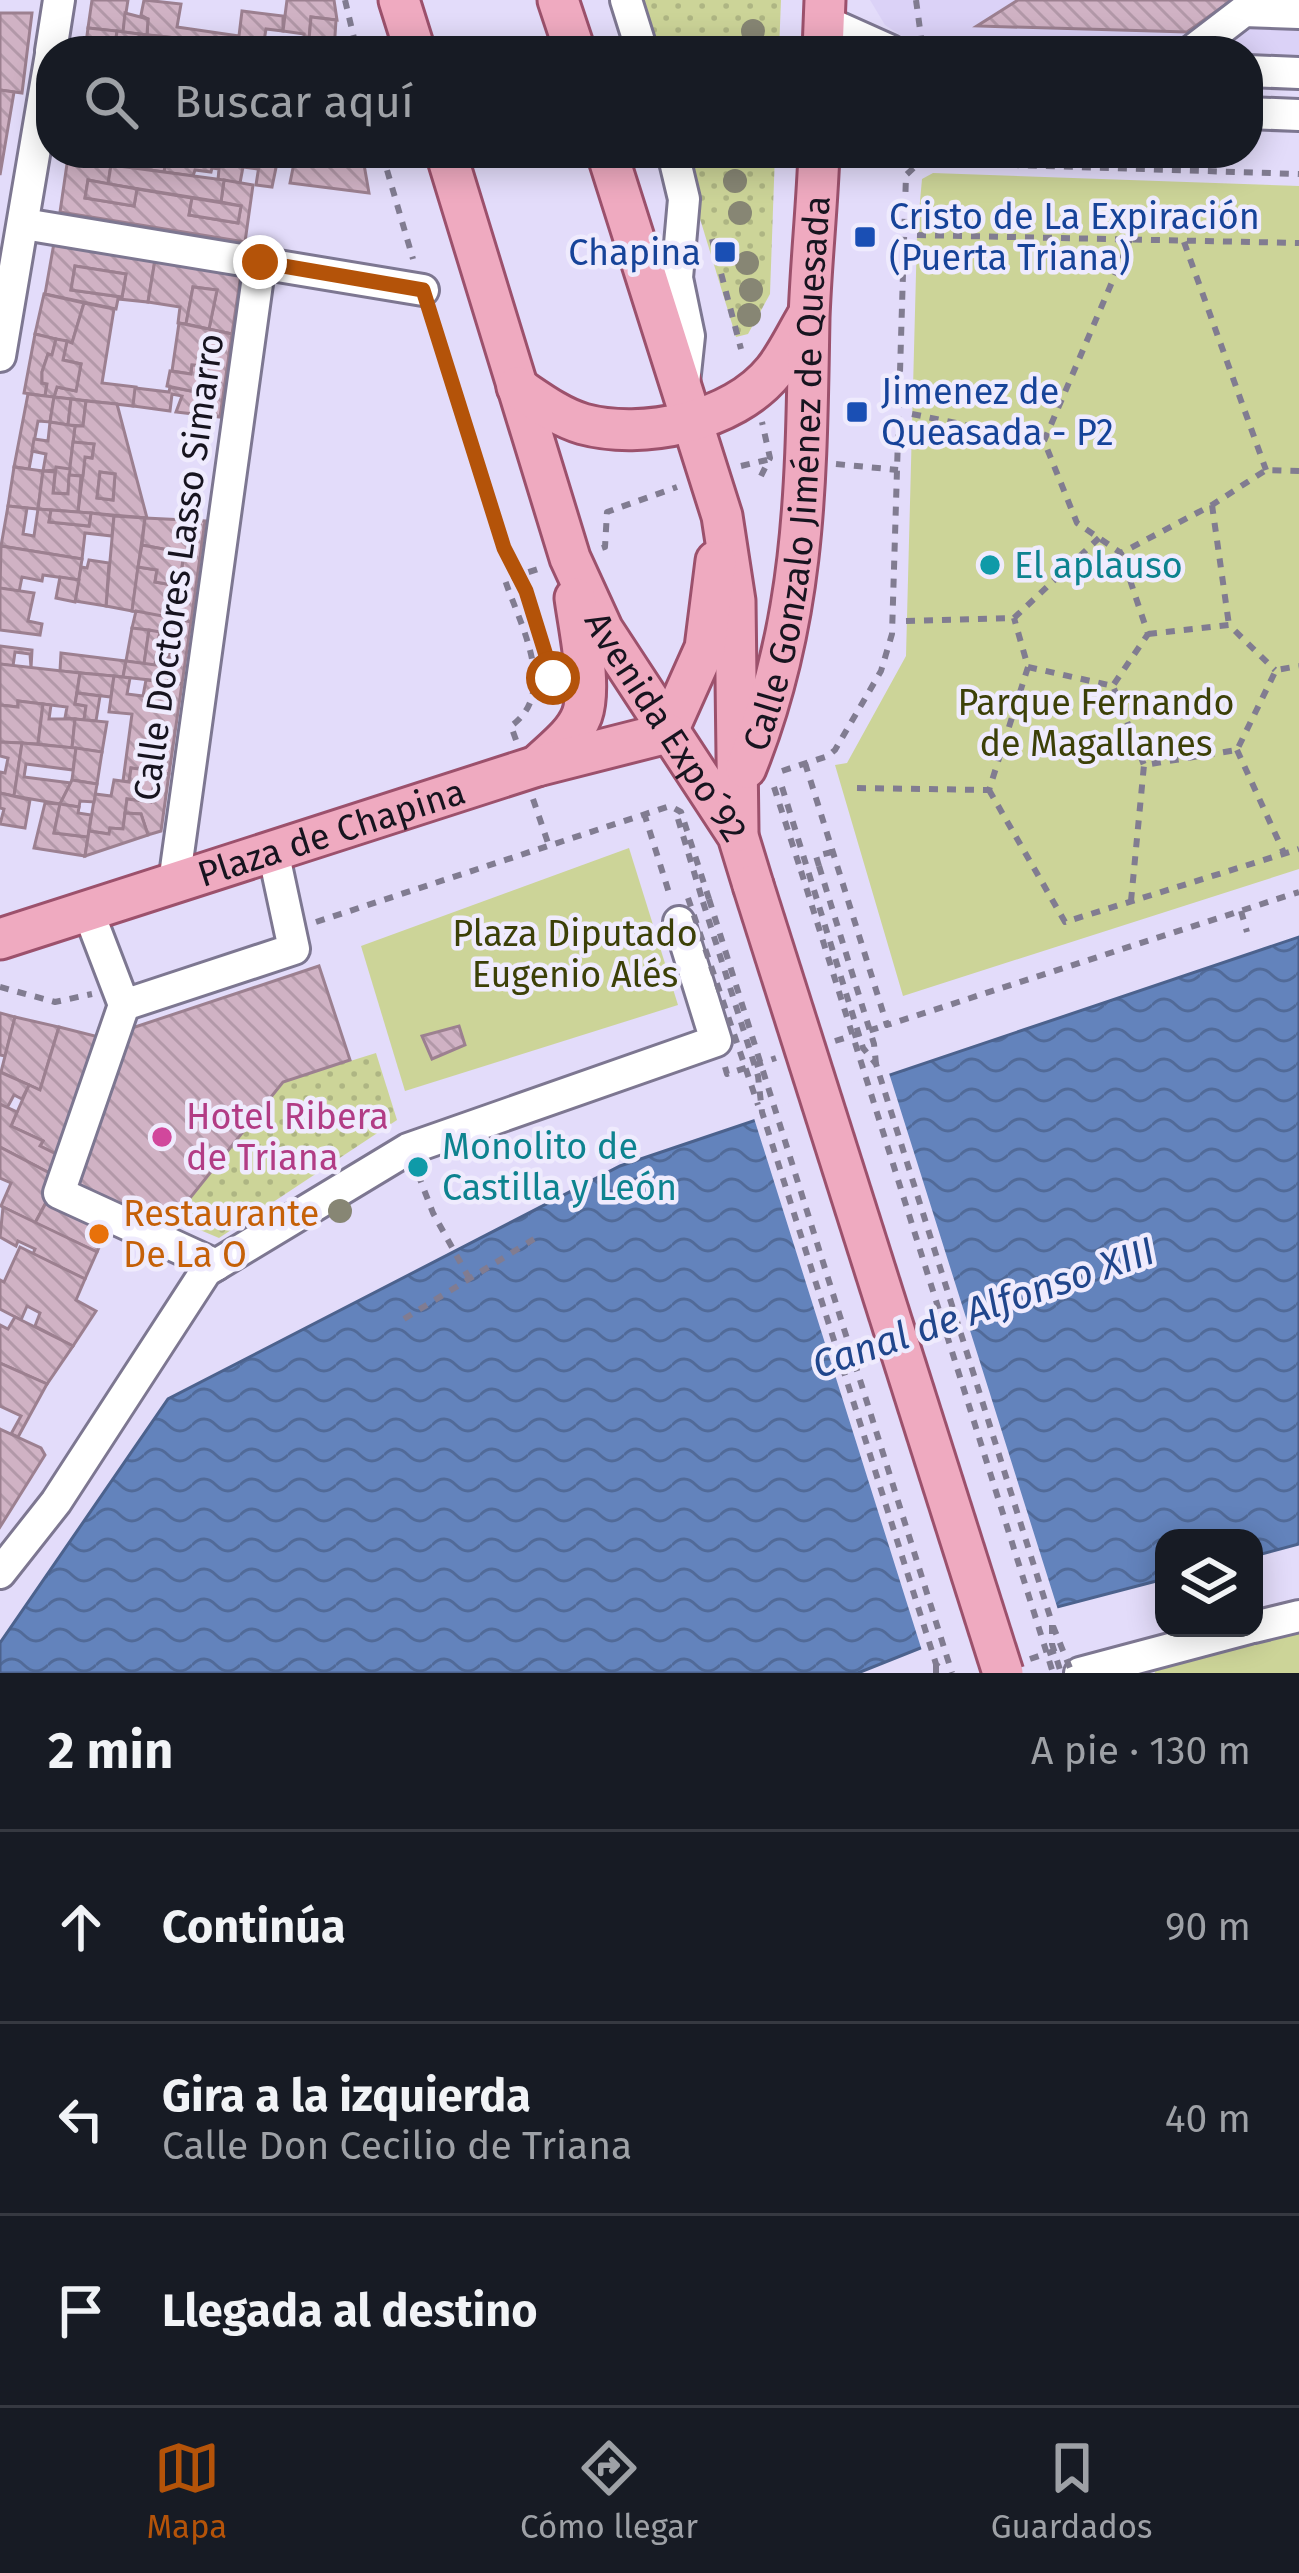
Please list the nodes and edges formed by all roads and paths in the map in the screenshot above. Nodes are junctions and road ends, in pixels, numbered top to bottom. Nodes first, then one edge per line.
1 (59, 0) edge
2 (345, 0) edge
3 (399, 0) edge
4 (558, 0) edge
5 (626, 0) edge
6 (916, 0) edge
7 (1299, 13) edge
8 (824, 24) edge
9 (53, 36) edge
10 (354, 36) edge
11 (410, 36) edge
12 (570, 36) edge
13 (637, 36) edge
14 (854, 36) edge
15 (921, 36) edge
16 (1211, 36) edge
17 (1263, 72) edge
18 (1299, 73) edge
19 (1263, 114) edge
20 (1299, 115) edge
21 (36, 148) edge
22 (386, 168) edge
23 (451, 168) edge
24 (612, 168) edge
25 (677, 168) edge
26 (818, 168) edge
27 (912, 168) edge
28 (1157, 168) edge
29 (1299, 174) edge
30 (24, 224) junction
31 (707, 224) dead end
32 (917, 236) dead end
33 (1130, 239) junction
34 (1183, 241) junction
35 (1299, 243) edge
36 (260, 262) junction
37 (423, 290) junction
38 (809, 311) junction
39 (741, 349) dead end
40 (0, 356) edge
41 (517, 387) junction
42 (688, 404) junction
43 (912, 414) dead end
44 (761, 418) dead end
45 (1044, 441) junction
46 (770, 458) junction
47 (837, 464) dead end
48 (741, 466) dead end
49 (898, 470) junction
50 (1266, 470) junction
51 (1299, 471) edge
52 (761, 476) dead end
53 (676, 487) dead end
54 (1212, 505) junction
55 (722, 516) junction
56 (1099, 538) junction
57 (1121, 553) junction
58 (571, 558) junction
59 (518, 576) junction
60 (1014, 619) junction
61 (906, 621) dead end
62 (1229, 625) junction
63 (1148, 634) junction
64 (546, 658) dead end
65 (1299, 666) edge
66 (1028, 667) junction
67 (1276, 670) junction
68 (1113, 686) junction
69 (668, 733) junction
70 (1237, 749) junction
71 (805, 763) junction
72 (1144, 765) junction
73 (528, 768) junction
74 (782, 787) dead end
75 (857, 788) dead end
76 (737, 790) junction
77 (988, 790) junction
78 (644, 813) junction
79 (678, 820) dead end
80 (738, 836) junction
81 (549, 846) junction
82 (1299, 848) edge
83 (273, 851) junction
84 (832, 852) junction
85 (1284, 853) junction
86 (174, 883) junction
87 (1299, 892) edge
88 (706, 900) junction
89 (1131, 902) junction
90 (88, 910) junction
91 (684, 910) junction
92 (1241, 911) junction
93 (307, 925) dead end
94 (1247, 932) dead end
95 (0, 939) edge
96 (124, 1005) junction
97 (876, 1064) junction
98 (762, 1112) junction
99 (408, 1149) junction
100 (534, 1239) dead end
101 (215, 1265) junction
102 (469, 1279) junction
103 (404, 1318) dead end
104 (0, 1573) edge
105 (1299, 1616) edge
106 (1052, 1623) junction
107 (1263, 1624) edge
108 (1213, 1637) edge
109 (942, 1671) edge
110 (1003, 1673) edge
111 (1057, 1673) edge
112 (1076, 1673) edge

1 - 9 street
2 - 10 path
3 - 11 main road
4 - 12 main road
5 - 13 street
6 - 15 path
7 - 16 street
8 - 14 street
17 - 18 street
19 - 20 street
21 - 30 street
22 - 37 path
23 - 41 main road, Avenida Expo´92
24 - 42 main road, Avenida Expo´92
25 - 42 street
26 - 38 main road, Calle Gonzalo Jiménez de Quesada
27 - 49 path
28 - 29 path
30 - 36 street
30 - 40 street
31 - 39 path
32 - 33 path
33 - 34 path
33 - 45 path
34 - 35 path
34 - 50 path
36 - 37 street
36 - 86 street, Calle Doctores Lasso Simarro
37 - 59 path
38 - 42 main road
38 - 76 main road, Calle Gonzalo Jiménez de Quesada
41 - 42 main road
41 - 58 main road, Avenida Expo´92
42 - 55 main road, Avenida Expo´92
43 - 45 path
44 - 46 path
45 - 56 path
46 - 48 path
46 - 52 path
47 - 49 path
49 - 71 path
50 - 51 path
50 - 54 path
53 - 58 path
54 - 57 path
54 - 62 path
55 - 69 main road
55 - 76 main road, Avenida Expo´92
56 - 57 path
56 - 60 path
57 - 63 path
58 - 59 path
58 - 69 main road, Avenida Expo´92
58 - 73 main road
59 - 64 path
59 - 73 path
60 - 61 path
60 - 66 path
62 - 63 path
62 - 67 path
63 - 68 path
65 - 67 path
66 - 68 path
66 - 77 path
67 - 70 path
68 - 72 path
69 - 73 main road, Plaza de Chapina
69 - 80 main road, Avenida Expo´92
70 - 72 path
70 - 85 path
71 - 84 path
71 - 111 path, bridge
72 - 89 path
73 - 81 path
73 - 83 main road, Plaza de Chapina
74 - 97 path, bridge
75 - 77 path
76 - 80 main road, Avenida Expo´92
77 - 89 path
78 - 81 path
78 - 88 path
78 - 91 path
79 - 88 path
80 - 110 main road, bridge
81 - 93 path
82 - 85 path
83 - 86 main road, Plaza de Chapina
83 - 96 street
84 - 92 path
84 - 97 path, bridge
85 - 89 path
86 - 90 main road, Plaza de Chapina
87 - 92 path
88 - 98 path, bridge
88 - 109 path, bridge
90 - 95 main road, Plaza de Chapina
90 - 96 street
91 - 98 path, bridge
91 - 99 street
92 - 94 path
96 - 101 street
97 - 106 path, bridge
98 - 109 path, bridge
99 - 101 street
99 - 102 path
100 - 102 path
101 - 104 street
102 - 103 path
105 - 107 street
106 - 111 path, bridge
106 - 112 path, bridge
108 - 112 street

